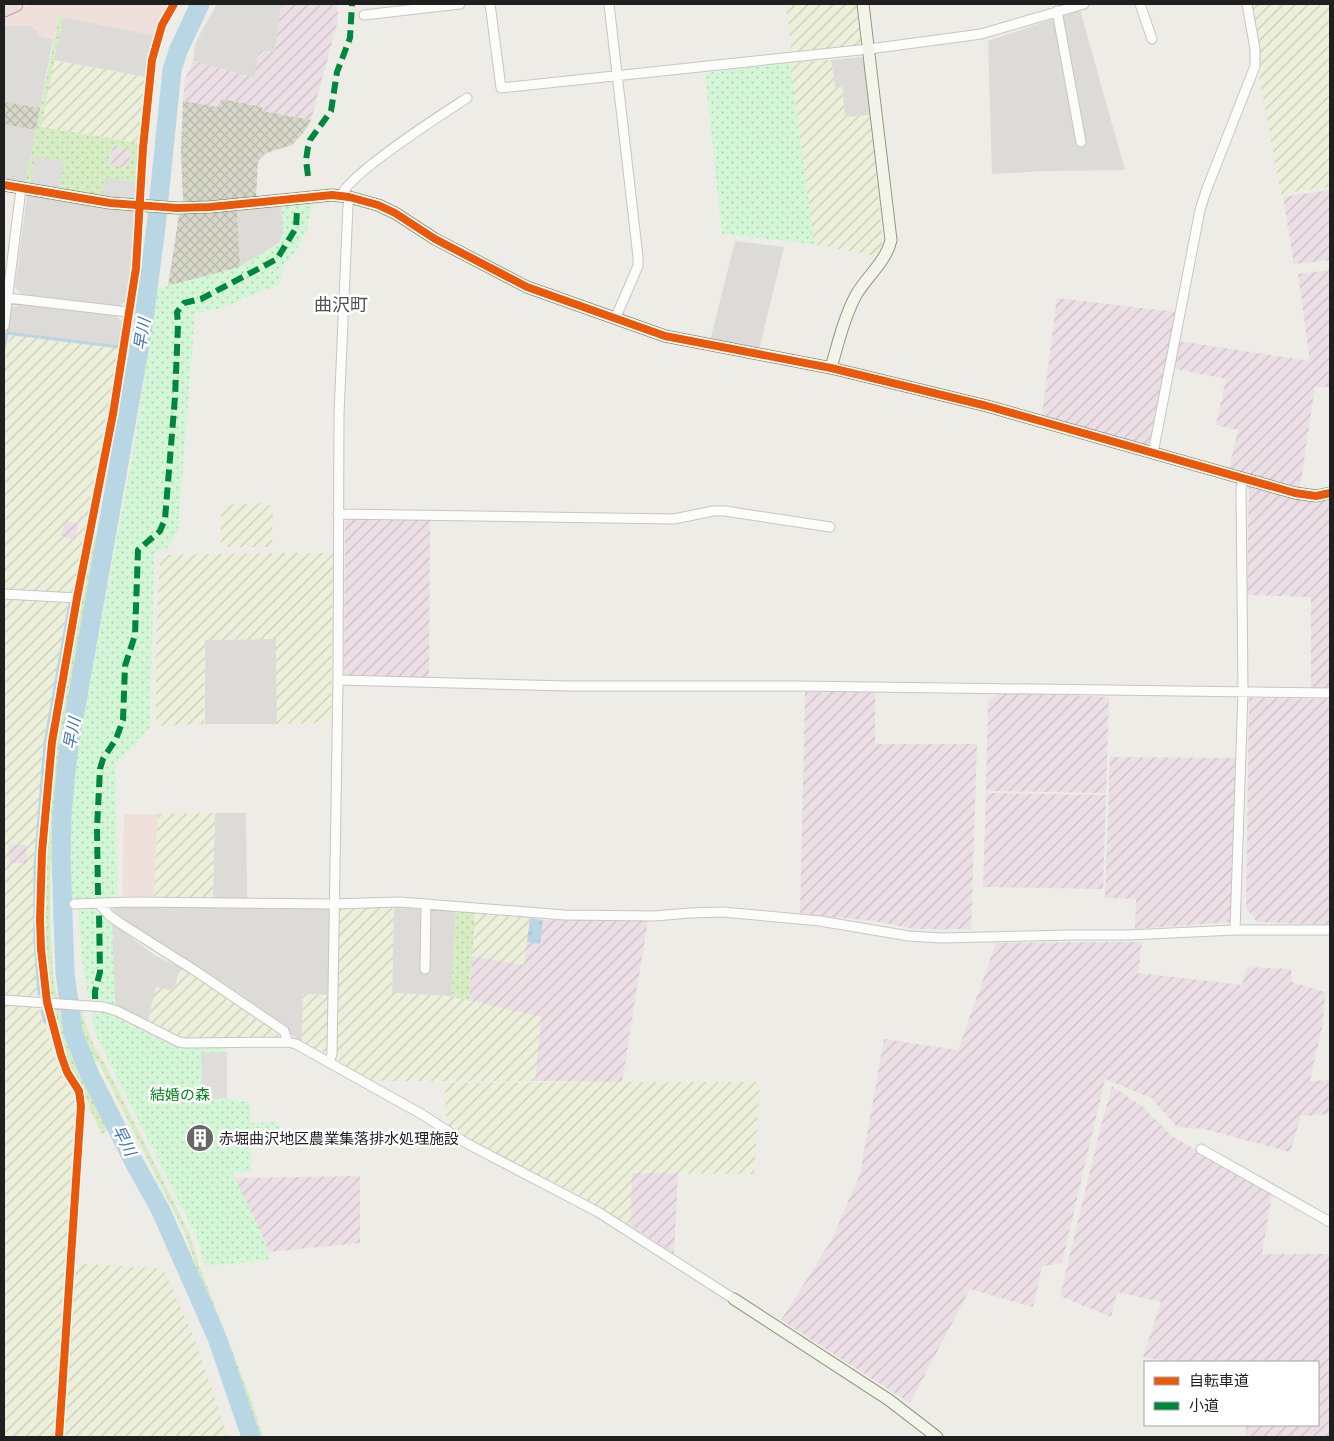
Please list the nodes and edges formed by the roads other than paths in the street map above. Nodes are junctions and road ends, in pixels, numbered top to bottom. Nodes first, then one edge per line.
1 (174, 4) edge
2 (458, 4) edge
3 (490, 4) edge
4 (609, 4) edge
5 (863, 4) edge
6 (1084, 4) edge
7 (1140, 4) edge
8 (1247, 4) edge
9 (1057, 11) junction
10 (364, 15) dead end
11 (1152, 39) dead end
12 (869, 49) junction
13 (618, 77) junction
14 (467, 98) dead end
15 (1081, 142) dead end
16 (4, 185) edge
17 (21, 189) junction
18 (345, 197) junction
19 (142, 205) junction
20 (8, 298) junction
21 (128, 312) junction
22 (614, 319) junction
23 (4, 326) edge
24 (832, 368) junction
25 (1153, 453) junction
26 (1243, 479) junction
27 (1330, 493) edge
28 (338, 514) junction
29 (830, 527) dead end
30 (4, 594) edge
31 (77, 598) junction
32 (338, 680) junction
33 (1243, 692) junction
34 (1330, 693) edge
35 (74, 904) dead end
36 (99, 904) junction
37 (333, 904) junction
38 (426, 904) junction
39 (1235, 930) junction
40 (1330, 930) edge
41 (425, 969) dead end
42 (4, 1000) edge
43 (50, 1003) junction
44 (288, 1042) junction
45 (329, 1062) junction
46 (1200, 1149) dead end
47 (1330, 1222) edge
48 (734, 1299) joint
49 (59, 1437) edge
50 (938, 1437) edge

1 - 19 street
2 - 10 street
3 - 13 street
4 - 13 street
5 - 12 street
6 - 9 street
7 - 11 street
8 - 25 street
9 - 12 street
9 - 15 street
12 - 13 street
12 - 24 street
13 - 22 street
14 - 18 street
16 - 17 street
17 - 19 street
17 - 20 street
18 - 19 street
18 - 22 street
18 - 28 street
19 - 21 street
20 - 21 street
20 - 23 street
21 - 31 street
22 - 24 street
24 - 25 street
25 - 26 street
26 - 27 street
26 - 33 street
28 - 29 street
28 - 32 street
30 - 31 street
31 - 43 street
32 - 33 street
32 - 37 street
33 - 34 street
33 - 39 street
35 - 36 street
36 - 37 street
36 - 44 street
37 - 38 street
37 - 45 street
38 - 39 street
38 - 41 street
39 - 40 street
42 - 43 street
43 - 44 street
43 - 49 street
44 - 45 street
45 - 48 street
46 - 47 street
48 - 50 street

